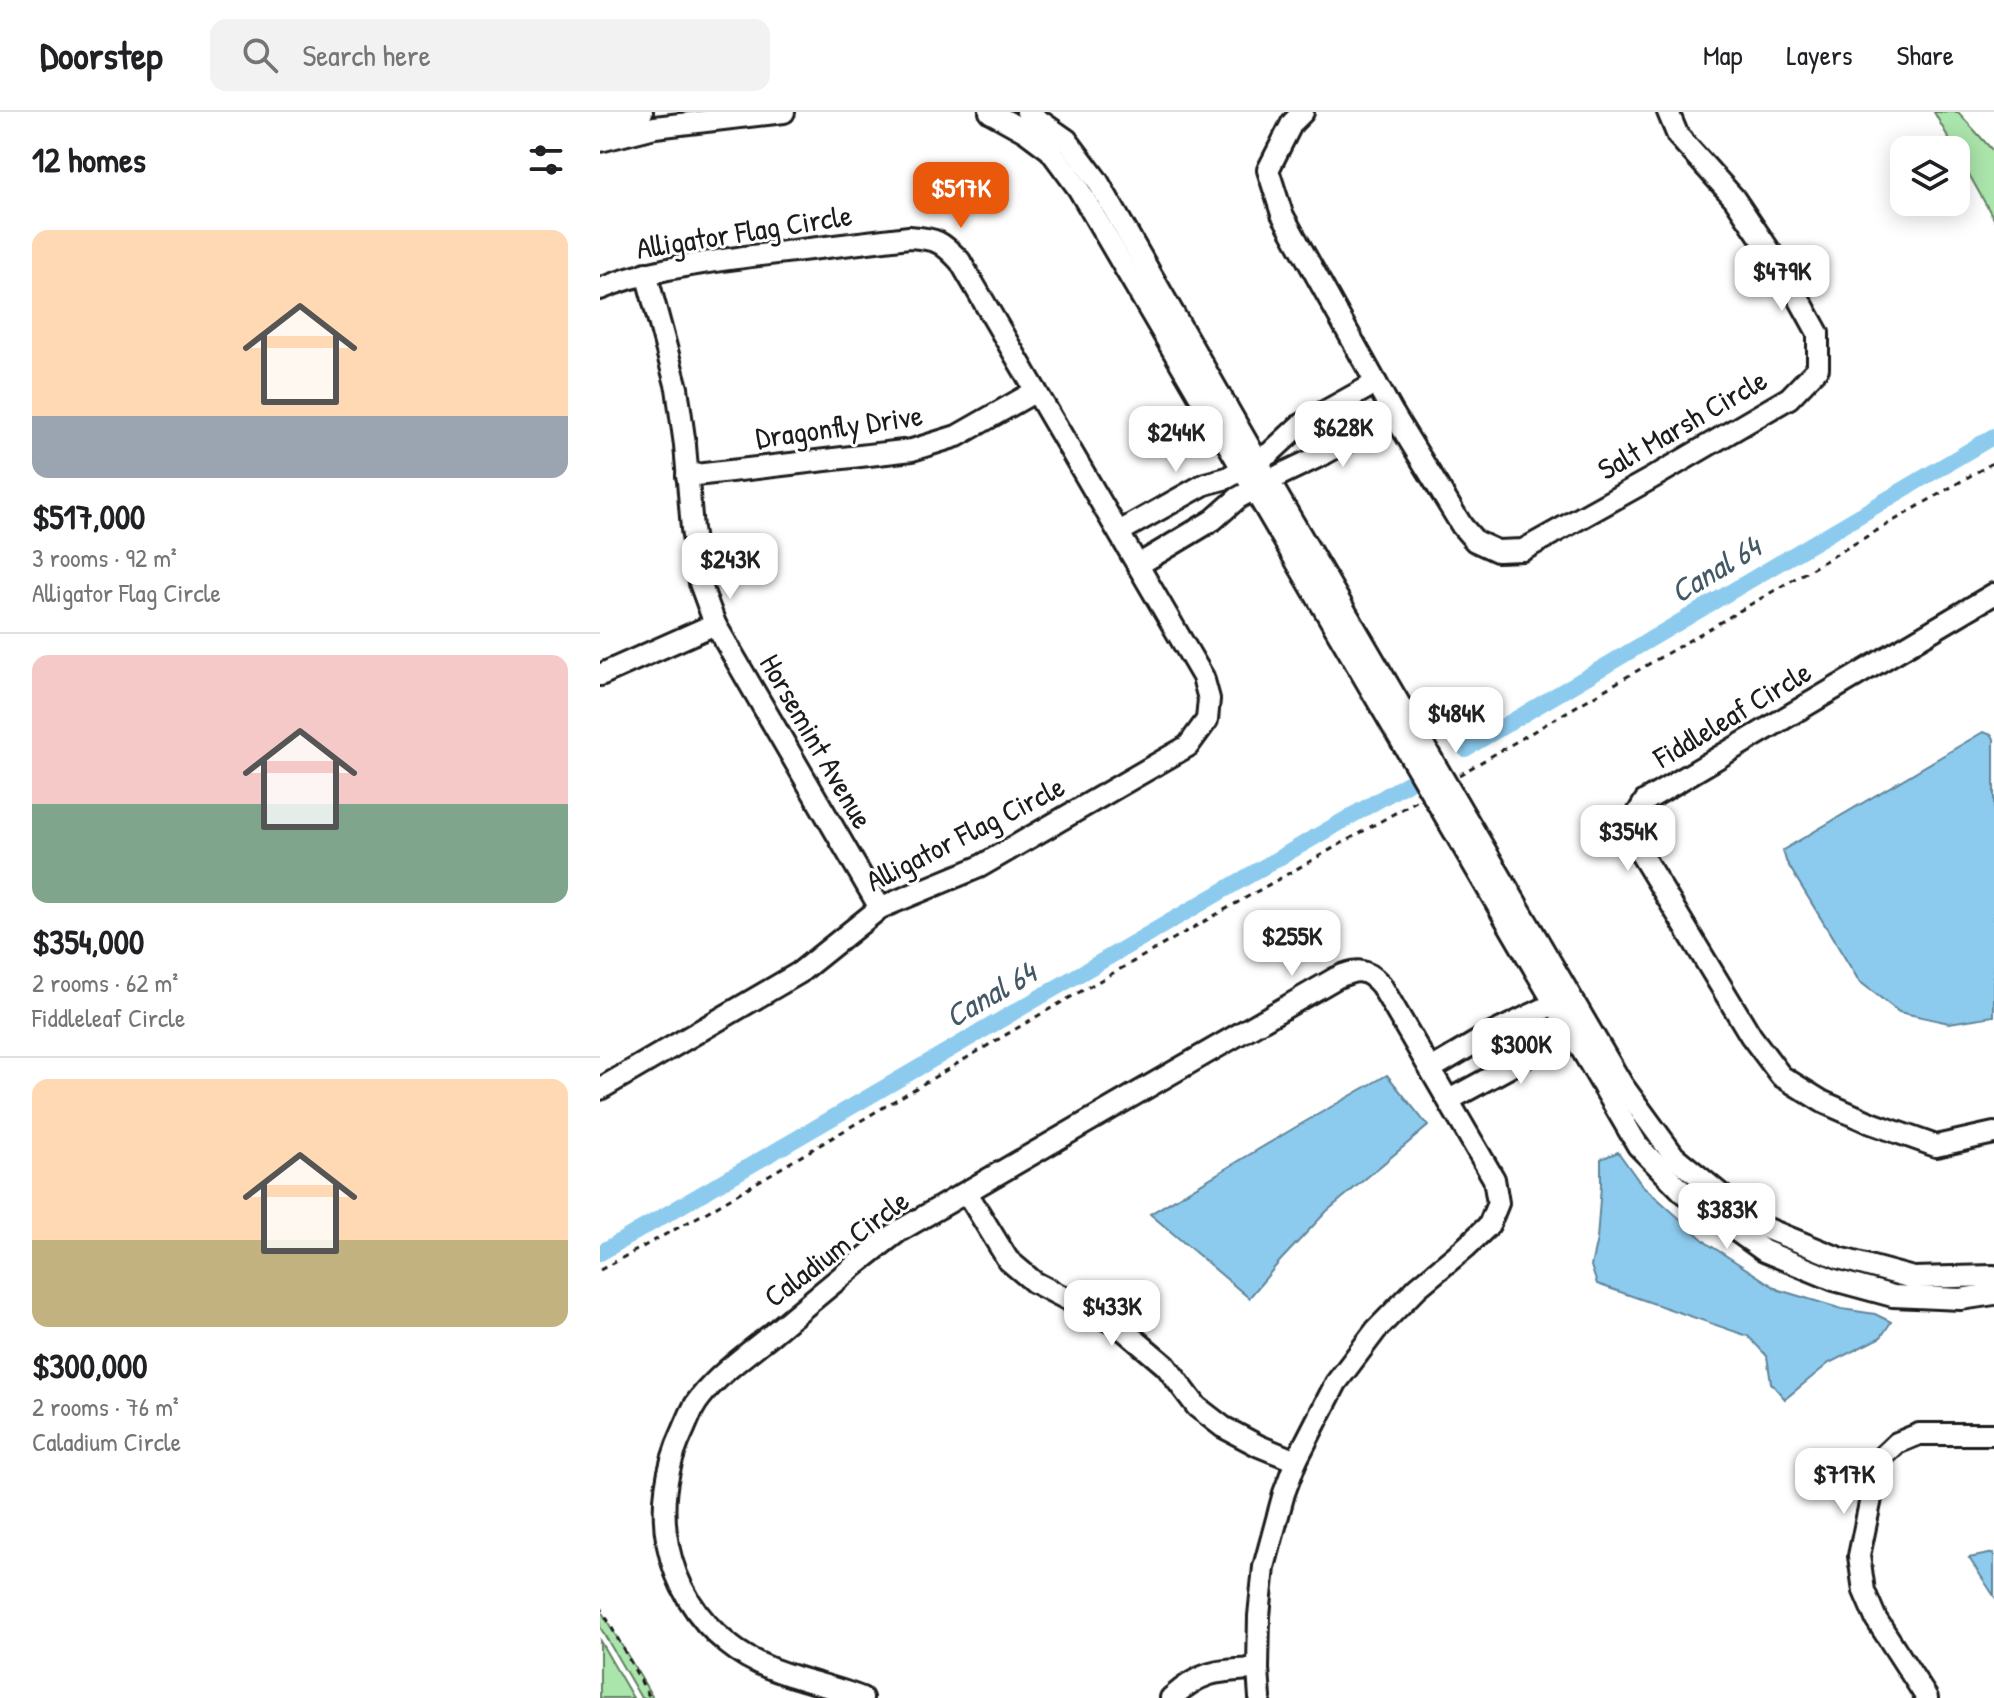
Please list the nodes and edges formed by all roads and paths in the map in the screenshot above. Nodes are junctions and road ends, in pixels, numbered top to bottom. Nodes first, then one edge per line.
1 (642, 112) edge
2 (784, 112) edge
3 (990, 112) edge
4 (1027, 112) edge
5 (1303, 112) edge
6 (1668, 112) edge
7 (600, 121) edge
8 (600, 141) edge
9 (646, 273) junction
10 (600, 289) edge
11 (1376, 383) junction
12 (1036, 391) junction
13 (1394, 415) junction
14 (1994, 462) edge
15 (1250, 465) junction
16 (687, 476) junction
17 (1262, 485) junction
18 (1119, 532) junction
19 (1138, 565) junction
20 (1994, 594) edge
21 (715, 624) junction
22 (600, 675) edge
23 (1439, 787) junction
24 (880, 908) junction
25 (1563, 1000) junction
26 (1574, 1020) junction
27 (1431, 1069) junction
28 (600, 1089) edge
29 (1449, 1100) junction
30 (1994, 1133) edge
31 (967, 1193) junction
32 (600, 1270) edge
33 (1994, 1276) edge
34 (1994, 1294) edge
35 (1994, 1434) edge
36 (1296, 1461) junction
37 (600, 1606) edge
38 (1258, 1669) junction
39 (650, 1698) edge
40 (862, 1698) edge
41 (1171, 1698) edge
42 (1260, 1698) edge
43 (1927, 1698) edge

1 - 7 street
2 - 8 street
3 - 15 street
4 - 15 street
5 - 11 street, Salt Marsh Circle
6 - 13 street, Salt Marsh Circle
9 - 10 street, Alligator Flag Circle
9 - 12 street, Alligator Flag Circle
9 - 16 street, Horsemint Avenue
11 - 13 street, Salt Marsh Circle
11 - 15 street
12 - 16 street, Dragonfly Drive
12 - 18 street, Alligator Flag Circle
13 - 17 street
14 - 23 path
15 - 17 street
15 - 18 street
16 - 21 street, Horsemint Avenue
17 - 19 street
17 - 23 street
18 - 19 street, Alligator Flag Circle
19 - 24 street, Alligator Flag Circle
20 - 30 street, Fiddleleaf Circle
21 - 22 street
21 - 24 street, Horsemint Avenue
23 - 25 street
23 - 32 path
24 - 28 street, Alligator Flag Circle
25 - 26 street
25 - 27 street
26 - 29 street
26 - 33 street
26 - 34 street
27 - 29 street, Caladium Circle
27 - 31 street, Caladium Circle
29 - 36 street, Caladium Circle
31 - 36 street
31 - 40 street, Caladium Circle
35 - 43 street
36 - 38 street, Caladium Circle
37 - 39 path
38 - 41 street
38 - 42 street, Caladium Circle

